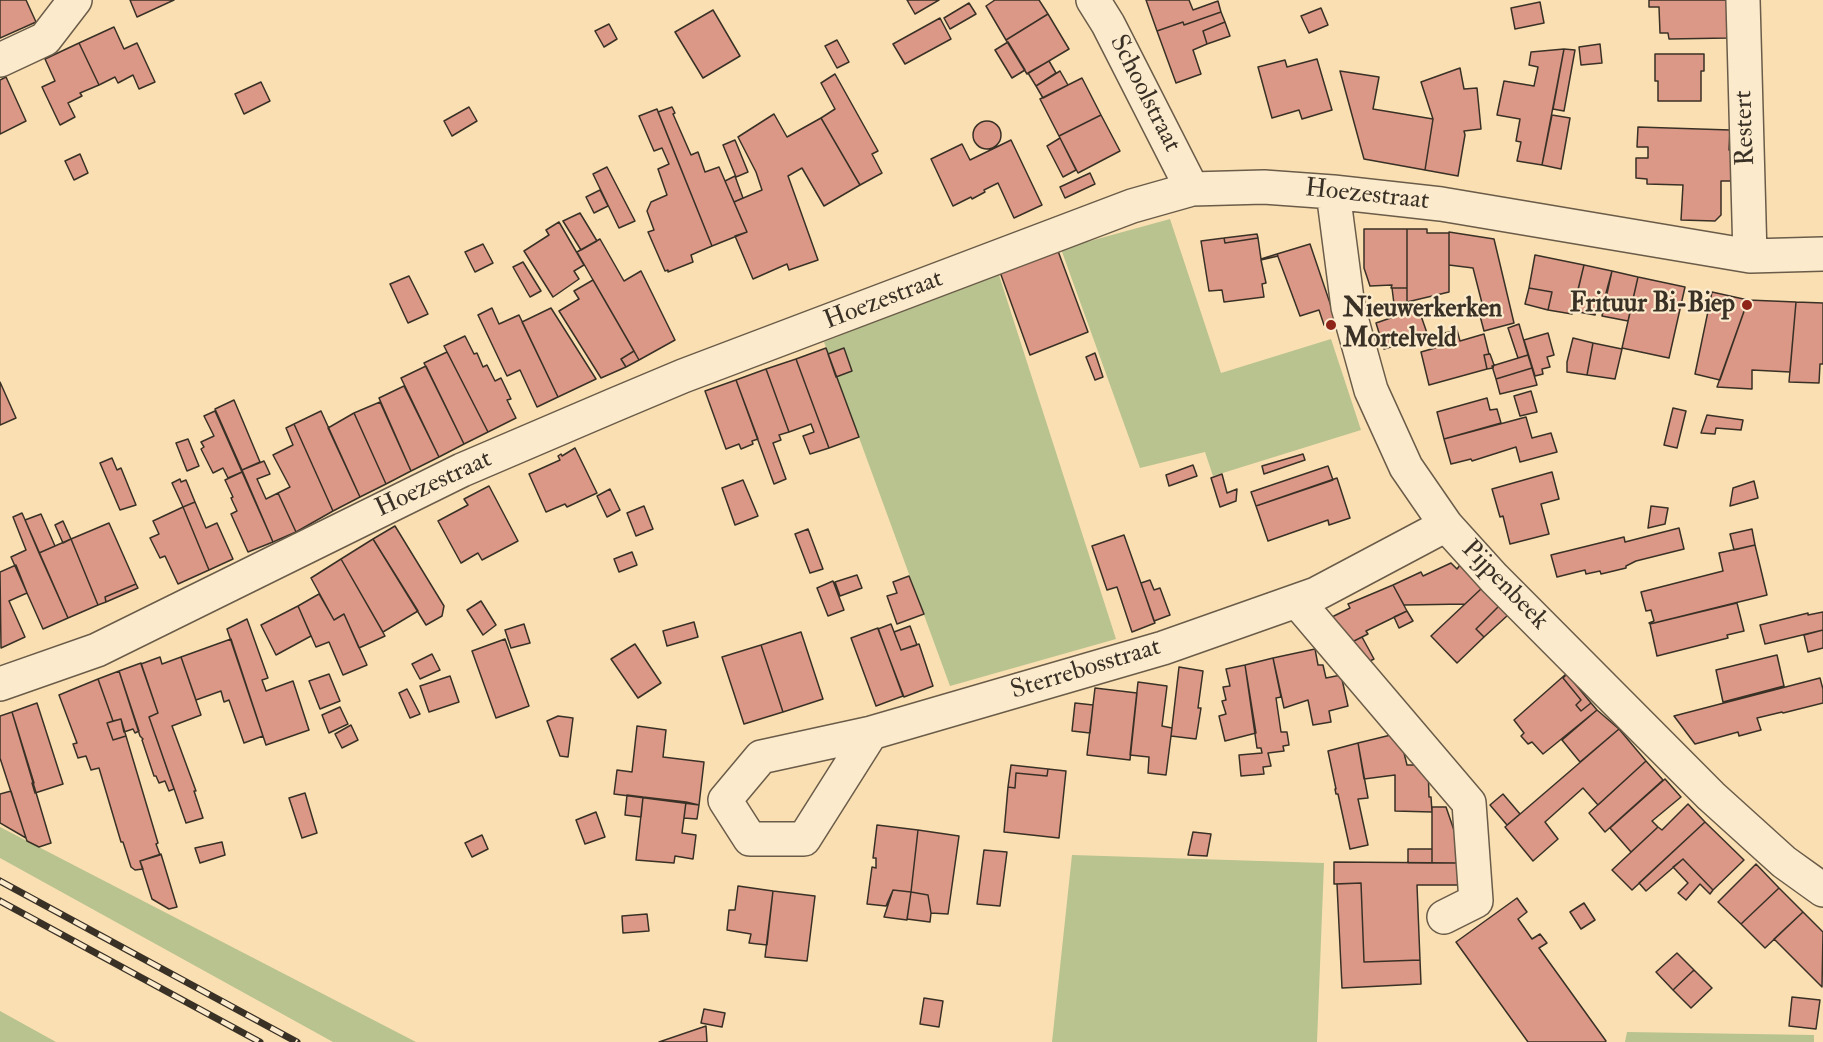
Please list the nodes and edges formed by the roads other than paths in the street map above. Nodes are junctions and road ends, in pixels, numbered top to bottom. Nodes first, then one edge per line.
1 (75, 0) edge
2 (1093, 0) edge
3 (1743, 0) edge
4 (0, 60) edge
5 (1192, 189) junction
6 (1333, 192) junction
7 (1823, 254) edge
8 (1750, 256) junction
9 (1446, 525) junction
10 (1298, 601) junction
11 (0, 684) edge
12 (871, 733) dead end
13 (1823, 890) edge
14 (1444, 917) dead end

1 - 4 street
2 - 5 street, Schoolstraat
3 - 8 street, Restert
5 - 6 street, Hoezestraat
5 - 11 street, Hoezestraat
6 - 8 street, Hoezestraat
6 - 9 street, Pijpenbeek
7 - 8 street, Hoezestraat
9 - 10 street, Sterrebosstraat
9 - 13 street, Pijpenbeek
10 - 12 street, Sterrebosstraat
10 - 14 street

